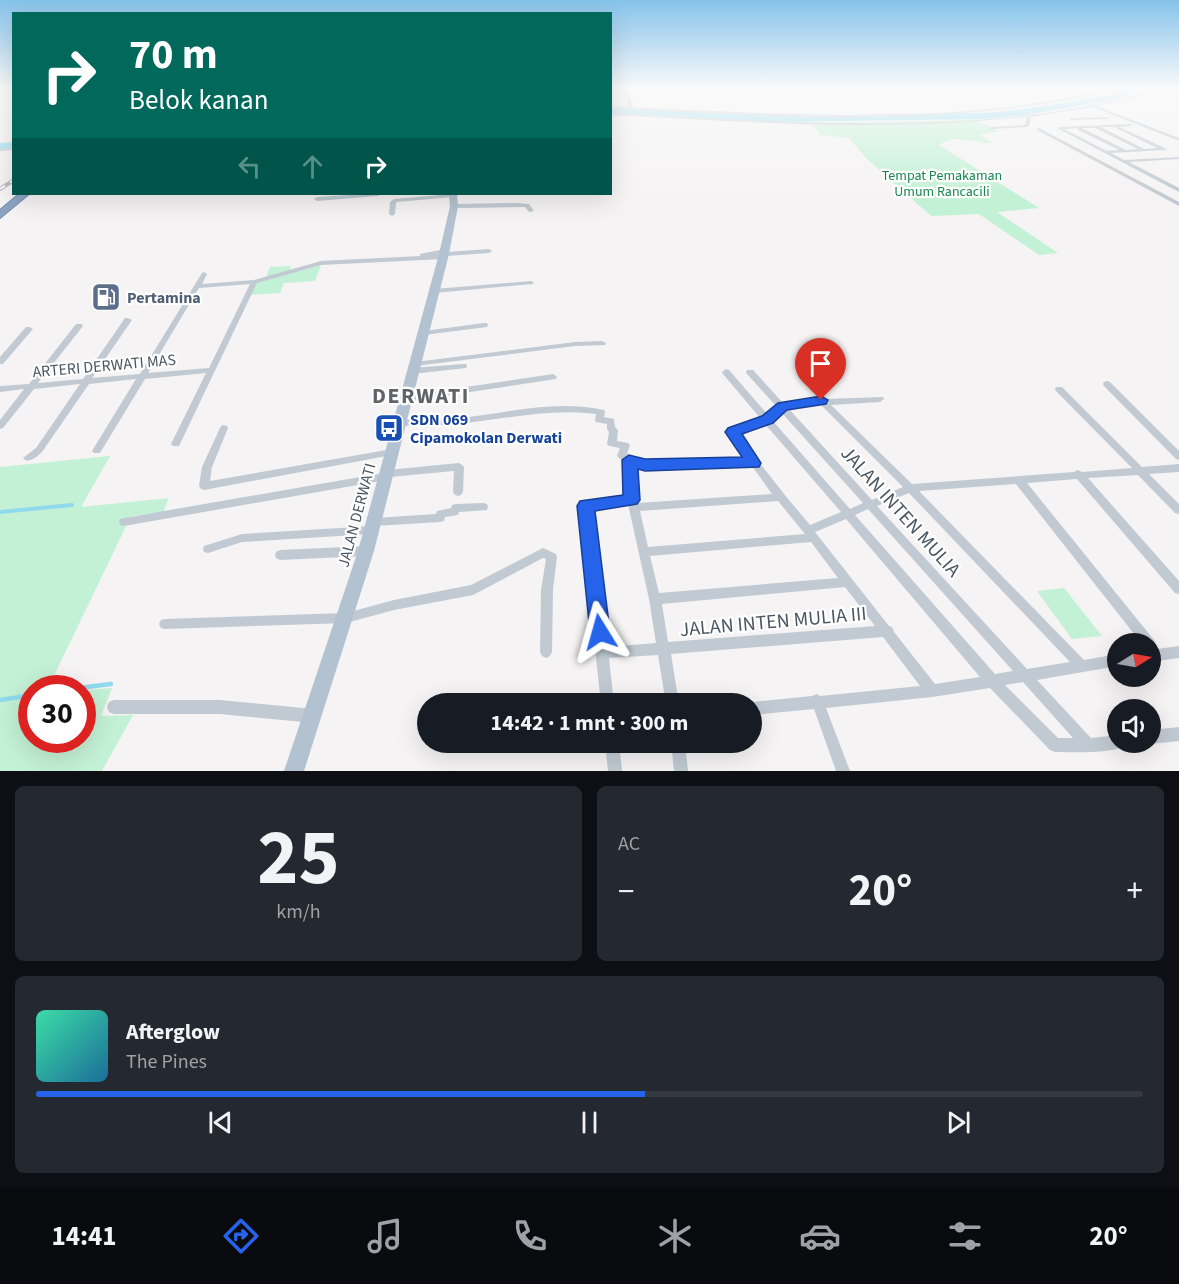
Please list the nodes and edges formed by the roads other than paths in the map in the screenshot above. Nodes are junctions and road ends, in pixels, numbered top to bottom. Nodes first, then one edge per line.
1 (1027, 124) edge
2 (1080, 124) edge
3 (1138, 124) edge
4 (1130, 125) dead end
5 (1094, 126) junction
6 (1112, 126) junction
7 (1077, 127) junction
8 (1086, 127) junction
9 (992, 128) dead end
10 (1040, 129) dead end
11 (1116, 136) junction
12 (1135, 136) junction
13 (1177, 139) dead end
14 (1145, 150) junction
15 (1125, 151) junction
16 (1106, 152) junction
17 (1179, 158) edge
18 (1125, 162) junction
19 (1104, 163) junction
20 (1179, 190) edge
21 (21, 195) edge
22 (22, 195) edge
23 (366, 195) edge
24 (453, 198) edge
25 (317, 199) dead end
26 (1179, 204) edge
27 (529, 205) dead end
28 (0, 209) edge
29 (392, 214) dead end
30 (0, 215) edge
31 (489, 251) dead end
32 (444, 254) junction
33 (204, 274) dead end
34 (254, 282) junction
35 (531, 283) dead end
36 (197, 286) junction
37 (434, 291) junction
38 (128, 320) dead end
39 (484, 325) dead end
40 (79, 326) dead end
41 (29, 329) dead end
42 (424, 333) junction
43 (602, 343) dead end
44 (0, 362) edge
45 (464, 366) dead end
46 (414, 367) junction
47 (211, 370) junction
48 (726, 372) dead end
49 (750, 372) dead end
50 (141, 377) junction
51 (553, 377) dead end
52 (86, 382) junction
53 (1107, 384) dead end
54 (32, 387) junction
55 (0, 389) edge
56 (1059, 389) dead end
57 (405, 399) junction
58 (880, 399) dead end
59 (821, 400) junction
60 (783, 406) junction
61 (768, 420) junction
62 (399, 423) junction
63 (0, 426) edge
64 (224, 428) dead end
65 (176, 444) dead end
66 (97, 451) dead end
67 (392, 452) junction
68 (28, 458) dead end
69 (1179, 458) edge
70 (629, 460) junction
71 (753, 463) junction
72 (1179, 468) edge
73 (1141, 470) junction
74 (1078, 474) junction
75 (386, 475) junction
76 (1018, 479) junction
77 (910, 488) junction
78 (458, 492) dead end
79 (780, 497) junction
80 (633, 504) junction
81 (871, 504) junction
82 (483, 507) dead end
83 (1179, 510) edge
84 (850, 514) junction
85 (124, 522) dead end
86 (373, 526) junction
87 (810, 534) junction
88 (208, 549) dead end
89 (366, 551) junction
90 (644, 552) junction
91 (280, 555) dead end
92 (848, 582) junction
93 (1179, 589) edge
94 (655, 599) junction
95 (346, 618) junction
96 (165, 624) dead end
97 (888, 631) junction
98 (1141, 633) edge
99 (662, 650) junction
100 (546, 652) dead end
101 (1179, 652) edge
102 (603, 653) junction
103 (1161, 654) edge
104 (1107, 662) edge
105 (1082, 666) junction
106 (1024, 674) junction
107 (992, 681) junction
108 (932, 691) junction
109 (607, 693) edge
110 (671, 693) edge
111 (818, 701) junction
112 (114, 707) dead end
113 (762, 708) edge
114 (313, 716) junction
115 (1179, 734) edge
116 (1161, 736) edge
117 (1107, 743) edge
118 (1088, 745) junction
119 (613, 753) edge
120 (679, 753) edge
121 (294, 771) edge
122 (615, 771) edge
123 (681, 771) edge
124 (843, 771) edge

1 - 9 street
2 - 8 street
3 - 13 street
4 - 6 street
5 - 6 street
5 - 8 street
5 - 11 street
6 - 12 street
7 - 8 street
7 - 15 street
7 - 16 street
10 - 19 street
11 - 12 street
11 - 14 street
12 - 14 street
14 - 15 street
15 - 16 street
16 - 18 street
17 - 18 street
18 - 19 street
18 - 20 street
19 - 26 street
21 - 28 highway
22 - 30 highway
23 - 25 street
24 - 27 street
24 - 29 street
24 - 32 main road, JALAN DERWATI
31 - 32 street
32 - 34 street
32 - 37 main road, JALAN DERWATI
33 - 36 street
34 - 36 street
34 - 47 street
35 - 37 street
36 - 50 street
37 - 42 main road, JALAN DERWATI
38 - 52 street
39 - 42 street
40 - 54 street
41 - 44 street
42 - 46 main road, JALAN DERWATI
43 - 46 street
45 - 46 street
46 - 57 main road, JALAN DERWATI
47 - 50 street, ARTERI DERWATI MAS
47 - 65 street
48 - 61 street
49 - 60 street, JALAN INTEN MULIA
50 - 52 street, ARTERI DERWATI MAS
50 - 66 street
51 - 57 street
52 - 54 street, ARTERI DERWATI MAS
52 - 68 street
53 - 69 street
54 - 55 street, ARTERI DERWATI MAS
54 - 63 street
56 - 73 street
57 - 62 main road, JALAN DERWATI
58 - 59 street
59 - 60 street
59 - 77 street
60 - 61 street
60 - 81 street, JALAN INTEN MULIA
61 - 71 street
61 - 84 street
62 - 67 main road, JALAN DERWATI
62 - 70 street
64 - 67 street
67 - 75 main road, JALAN DERWATI
70 - 71 street
70 - 80 street
71 - 79 street
72 - 73 street
73 - 74 street
73 - 83 street
74 - 76 street
74 - 93 street
75 - 78 street
75 - 85 street
75 - 86 main road, JALAN DERWATI
76 - 77 street
76 - 98 street
77 - 81 street
77 - 105 street
79 - 80 street
79 - 87 street
80 - 90 street
80 - 102 street
81 - 84 street
81 - 106 street, JALAN INTEN MULIA
82 - 86 street
84 - 87 street
84 - 107 street
86 - 88 street
86 - 89 main road, JALAN DERWATI
87 - 90 street
87 - 92 street
89 - 91 street
89 - 95 main road, JALAN DERWATI
90 - 94 street
92 - 94 street
92 - 97 street
94 - 99 street
95 - 96 street
95 - 100 street
95 - 114 main road, JALAN DERWATI
97 - 99 street, JALAN INTEN MULIA III
97 - 108 street
99 - 102 street, JALAN INTEN MULIA III
99 - 110 street
101 - 103 street
102 - 109 street
104 - 105 street
105 - 106 street
106 - 107 street
106 - 118 street, JALAN INTEN MULIA
107 - 108 street
107 - 118 street
108 - 111 street
111 - 113 street
111 - 124 street
112 - 114 street
114 - 121 main road, JALAN DERWATI
115 - 116 street
117 - 118 street
119 - 122 street
120 - 123 street

